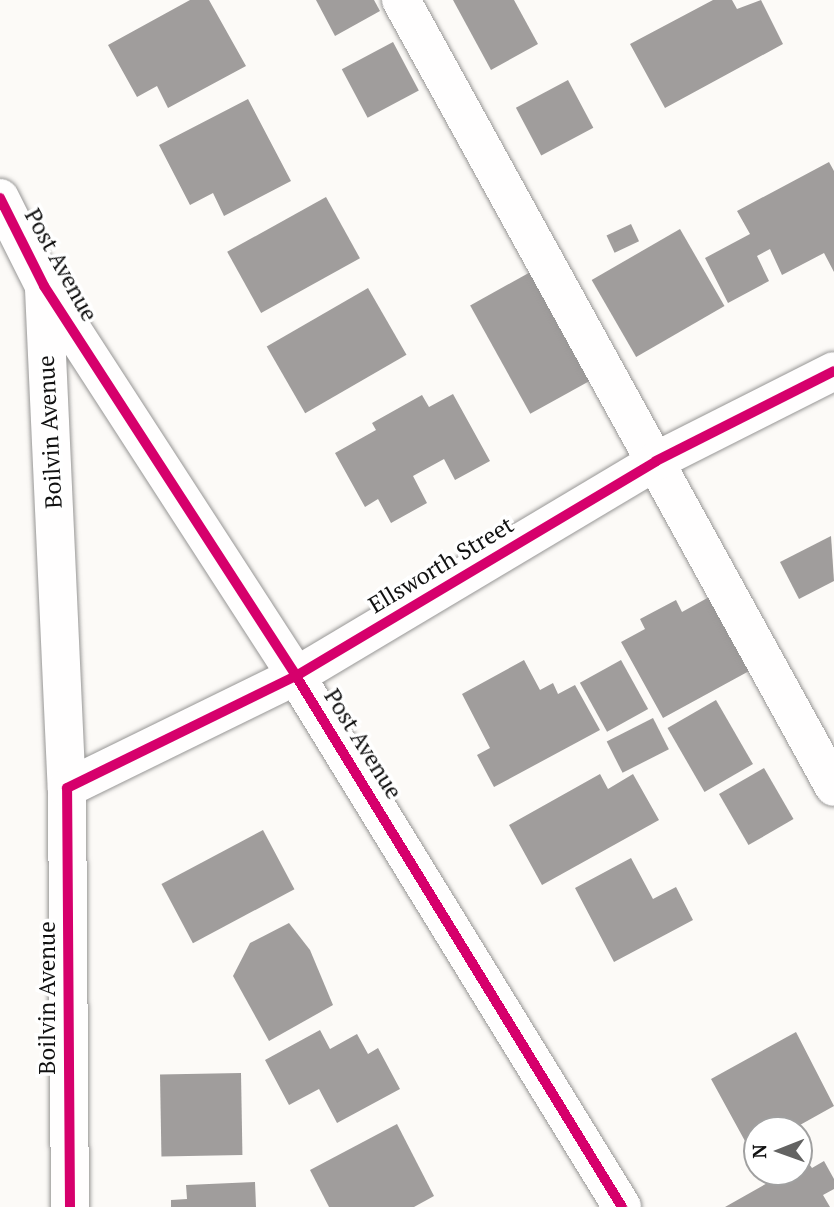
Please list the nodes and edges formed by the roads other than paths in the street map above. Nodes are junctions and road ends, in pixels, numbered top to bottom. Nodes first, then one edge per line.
1 (401, 0) edge
2 (0, 198) edge
3 (44, 286) junction
4 (834, 371) edge
5 (656, 461) junction
6 (296, 676) junction
7 (834, 787) edge
8 (67, 788) junction
9 (70, 1207) edge
10 (622, 1207) edge

1 - 5 street
2 - 3 street, Post Avenue
3 - 6 street, Post Avenue
3 - 8 street, Boilvin Avenue
4 - 5 street, Ellsworth Street
5 - 6 street, Ellsworth Street
5 - 7 street
6 - 8 street, Ellsworth Street
6 - 10 street, Post Avenue
8 - 9 street, Boilvin Avenue

